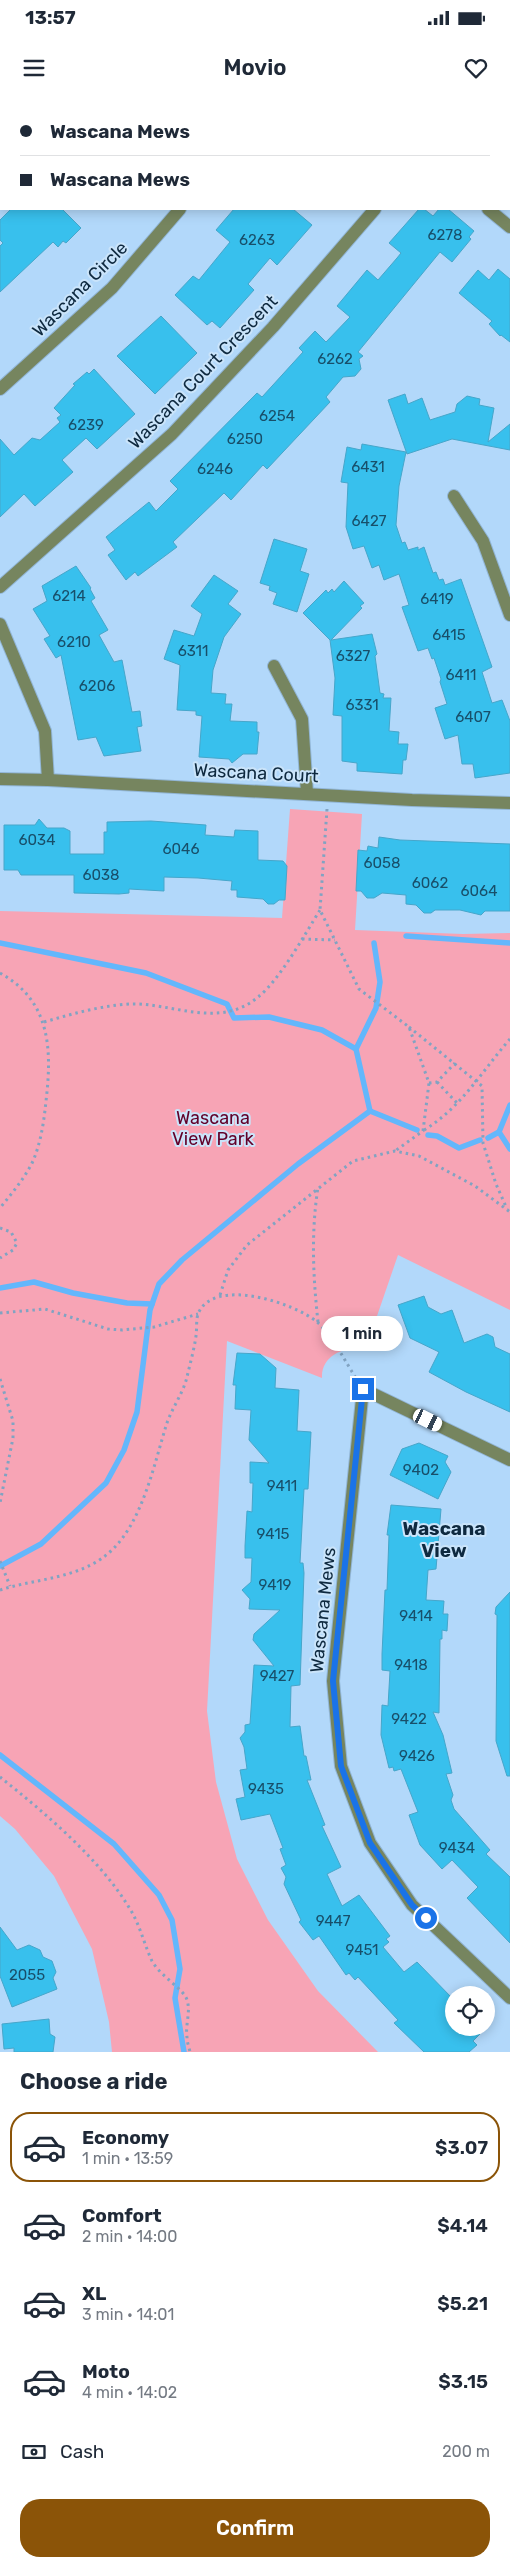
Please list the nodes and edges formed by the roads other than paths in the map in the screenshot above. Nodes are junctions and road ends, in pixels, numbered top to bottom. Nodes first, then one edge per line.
1 (179, 210) edge
2 (374, 210) edge
3 (489, 210) edge
4 (510, 227) edge
5 (0, 389) edge
6 (454, 496) dead end
7 (0, 586) edge
8 (510, 615) edge
9 (0, 624) edge
10 (274, 666) dead end
11 (0, 780) edge
12 (48, 780) junction
13 (307, 793) junction
14 (510, 803) edge
15 (510, 1460) edge
16 (510, 1998) edge

1 - 5 street, Wascana Circle
2 - 7 street, Wascana Court Crescent
3 - 4 street
6 - 8 street
9 - 12 street
10 - 13 street
11 - 12 street, Wascana Court
12 - 13 street, Wascana Court
13 - 14 street, Wascana Court
15 - 16 street, Wascana Mews

